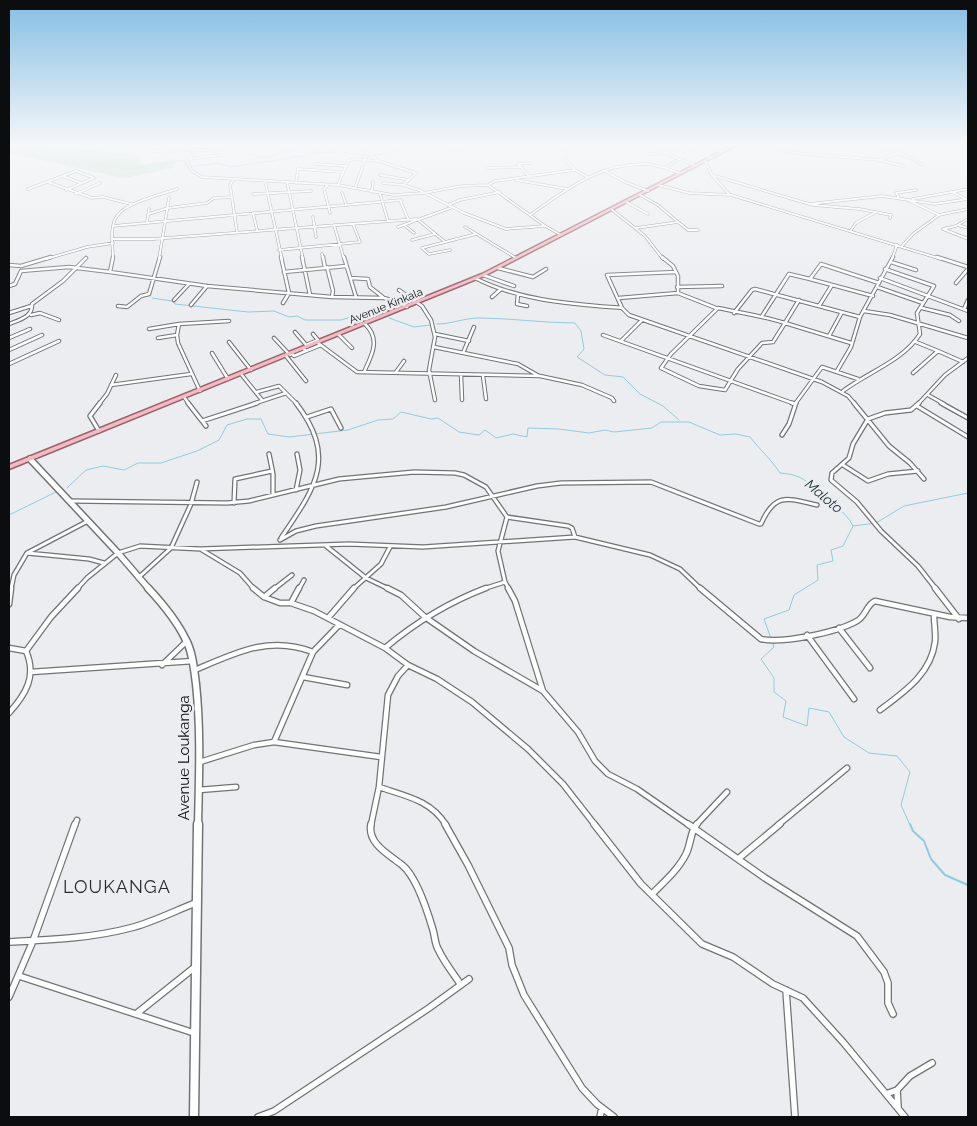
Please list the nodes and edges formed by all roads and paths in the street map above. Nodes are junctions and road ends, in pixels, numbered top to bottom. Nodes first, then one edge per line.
1 (90, 197) edge
2 (154, 197) edge
3 (232, 197) joint
4 (269, 197) edge
5 (288, 197) edge
6 (326, 197) edge
7 (343, 197) edge
8 (381, 197) edge
9 (400, 197) edge
10 (431, 197) edge
11 (477, 197) edge
12 (506, 197) edge
13 (556, 197) edge
14 (637, 197) edge
15 (643, 197) edge
16 (736, 197) edge
17 (784, 197) edge
18 (877, 197) edge
19 (887, 197) edge
20 (927, 197) edge
21 (169, 198) dead end
22 (899, 198) joint
23 (967, 199) edge
24 (401, 200) junction
25 (908, 200) junction
26 (382, 202) junction
27 (626, 202) junction
28 (132, 204) junction
29 (346, 204) junction
30 (809, 204) junction
31 (448, 205) junction
32 (328, 206) junction
33 (453, 207) junction
34 (168, 208) junction
35 (149, 209) dead end
36 (611, 209) junction
37 (291, 210) junction
38 (967, 210) edge
39 (272, 212) junction
40 (876, 212) junction
41 (253, 213) junction
42 (330, 213) dead end
43 (149, 214) junction
44 (530, 214) junction
45 (648, 214) dead end
46 (233, 215) junction
47 (939, 215) junction
48 (313, 217) dead end
49 (890, 218) dead end
50 (968, 219) edge
51 (166, 220) junction
52 (408, 220) junction
53 (420, 220) junction
54 (388, 221) junction
55 (147, 222) junction
56 (678, 222) junction
57 (353, 224) junction
58 (334, 225) junction
59 (404, 225) junction
60 (958, 225) junction
61 (113, 226) junction
62 (314, 226) junction
63 (545, 226) junction
64 (398, 227) dead end
65 (464, 227) dead end
66 (295, 228) junction
67 (636, 228) junction
68 (968, 228) edge
69 (276, 229) junction
70 (257, 230) junction
71 (698, 230) dead end
72 (851, 230) junction
73 (237, 232) junction
74 (414, 233) dead end
75 (435, 234) junction
76 (476, 234) junction
77 (561, 235) junction
78 (316, 237) dead end
79 (162, 238) junction
80 (968, 239) edge
81 (412, 240) dead end
82 (113, 241) junction
83 (444, 241) junction
84 (340, 244) junction
85 (897, 245) junction
86 (902, 246) junction
87 (300, 248) junction
88 (278, 250) junction
89 (450, 250) dead end
90 (322, 254) dead end
91 (86, 258) dead end
92 (516, 258) junction
93 (891, 262) junction
94 (9, 265) edge
95 (21, 266) junction
96 (346, 266) junction
97 (326, 267) junction
98 (77, 268) junction
99 (498, 268) junction
100 (968, 268) edge
101 (306, 269) junction
102 (546, 269) dead end
103 (885, 269) junction
104 (916, 270) dead end
105 (21, 271) junction
106 (110, 272) junction
107 (284, 272) junction
108 (676, 272) junction
109 (483, 275) junction
110 (351, 278) junction
111 (475, 278) junction
112 (880, 278) junction
113 (154, 279) junction
114 (810, 279) junction
115 (879, 283) junction
116 (956, 283) dead end
117 (189, 284) junction
118 (832, 285) junction
119 (9, 286) edge
120 (207, 286) junction
121 (514, 286) dead end
122 (722, 286) dead end
123 (677, 287) junction
124 (877, 287) junction
125 (501, 289) junction
126 (399, 290) dead end
127 (289, 293) junction
128 (678, 293) junction
129 (518, 294) junction
130 (777, 294) junction
131 (310, 295) junction
132 (928, 295) junction
133 (873, 296) junction
134 (332, 297) junction
135 (356, 297) junction
136 (492, 297) dead end
137 (384, 298) junction
138 (619, 298) junction
139 (174, 300) dead end
140 (799, 300) junction
141 (968, 300) edge
142 (419, 302) junction
143 (283, 303) dead end
144 (923, 303) junction
145 (191, 305) dead end
146 (31, 306) junction
147 (118, 306) dead end
148 (527, 306) dead end
149 (819, 306) junction
150 (407, 307) junction
151 (622, 308) junction
152 (716, 308) junction
153 (922, 308) junction
154 (964, 309) junction
155 (968, 310) edge
156 (864, 311) junction
157 (842, 312) junction
158 (9, 313) edge
159 (734, 313) junction
160 (30, 315) junction
161 (762, 316) junction
162 (860, 317) junction
163 (59, 320) dead end
164 (642, 320) junction
165 (228, 321) dead end
166 (959, 321) dead end
167 (784, 323) junction
168 (9, 324) edge
169 (179, 324) junction
170 (365, 324) junction
171 (919, 324) junction
172 (474, 327) dead end
173 (30, 329) dead end
174 (149, 329) dead end
175 (294, 332) dead end
176 (42, 334) dead end
177 (313, 334) dead end
178 (435, 334) junction
179 (603, 334) dead end
180 (177, 335) junction
181 (339, 335) junction
182 (690, 336) junction
183 (829, 336) junction
184 (9, 338) edge
185 (158, 338) dead end
186 (274, 338) dead end
187 (968, 338) edge
188 (58, 341) dead end
189 (469, 341) junction
190 (621, 341) junction
191 (229, 342) dead end
192 (916, 342) junction
193 (851, 343) junction
194 (317, 344) junction
195 (434, 347) junction
196 (306, 348) junction
197 (352, 348) dead end
198 (9, 350) edge
199 (938, 351) junction
200 (212, 353) dead end
201 (463, 354) junction
202 (290, 356) junction
203 (668, 358) junction
204 (748, 358) junction
205 (968, 358) edge
206 (404, 361) dead end
207 (963, 362) junction
208 (9, 364) edge
209 (251, 370) junction
210 (837, 371) junction
211 (364, 372) junction
212 (396, 372) junction
213 (429, 373) junction
214 (913, 373) dead end
215 (116, 374) dead end
216 (191, 374) junction
217 (241, 374) junction
218 (461, 375) junction
219 (483, 376) junction
220 (540, 376) junction
221 (228, 379) junction
222 (813, 379) junction
223 (858, 379) junction
224 (306, 381) dead end
225 (730, 381) junction
226 (111, 385) junction
227 (200, 391) junction
228 (844, 391) junction
229 (256, 392) junction
230 (286, 393) junction
231 (928, 395) junction
232 (184, 397) junction
233 (486, 399) dead end
234 (262, 400) junction
235 (435, 400) dead end
236 (462, 400) dead end
237 (614, 401) dead end
238 (795, 404) junction
239 (917, 406) junction
240 (306, 416) junction
241 (968, 418) edge
242 (868, 419) junction
243 (202, 421) junction
244 (206, 426) dead end
245 (341, 428) dead end
246 (99, 431) junction
247 (782, 435) dead end
248 (968, 437) edge
249 (269, 454) dead end
250 (297, 454) dead end
251 (30, 459) junction
252 (843, 465) junction
253 (9, 468) edge
254 (272, 471) junction
255 (918, 471) junction
256 (924, 479) dead end
257 (197, 482) dead end
258 (315, 486) junction
259 (296, 490) junction
260 (273, 494) junction
261 (491, 496) junction
262 (71, 501) junction
263 (234, 503) junction
264 (190, 504) junction
265 (817, 505) dead end
266 (508, 517) junction
267 (88, 521) junction
268 (575, 537) junction
269 (280, 540) junction
270 (501, 543) junction
271 (276, 546) junction
272 (326, 546) junction
273 (390, 547) junction
274 (170, 548) junction
275 (200, 549) junction
276 (118, 553) junction
277 (27, 554) junction
278 (104, 563) junction
279 (292, 575) dead end
280 (138, 578) junction
281 (366, 578) junction
282 (304, 580) dead end
283 (505, 582) junction
284 (264, 597) junction
285 (291, 603) junction
286 (9, 604) edge
287 (934, 614) junction
288 (425, 617) junction
289 (328, 618) junction
290 (968, 618) edge
291 (959, 619) junction
292 (339, 625) junction
293 (839, 628) junction
294 (807, 635) junction
295 (186, 641) junction
296 (9, 648) edge
297 (385, 648) junction
298 (26, 651) junction
299 (313, 652) junction
300 (193, 661) junction
301 (162, 664) junction
302 (408, 665) junction
303 (870, 668) dead end
304 (195, 670) junction
305 (31, 672) junction
306 (303, 677) junction
307 (347, 685) dead end
308 (543, 691) junction
309 (854, 699) dead end
310 (880, 710) dead end
311 (9, 714) edge
312 (274, 742) junction
313 (381, 757) junction
314 (200, 762) junction
315 (847, 768) dead end
316 (379, 787) junction
317 (236, 788) dead end
318 (199, 790) junction
319 (727, 792) dead end
320 (77, 820) dead end
321 (693, 829) junction
322 (738, 859) junction
323 (652, 894) junction
324 (196, 903) junction
325 (33, 941) junction
326 (9, 942) edge
327 (195, 967) junction
328 (19, 976) junction
329 (469, 979) dead end
330 (461, 986) junction
331 (786, 990) junction
332 (9, 997) edge
333 (136, 1014) junction
334 (893, 1014) dead end
335 (194, 1033) junction
336 (932, 1063) dead end
337 (897, 1090) junction
338 (886, 1094) junction
339 (602, 1108) junction
340 (898, 1108) junction
341 (194, 1117) edge
342 (258, 1117) edge
343 (600, 1117) edge
344 (614, 1117) edge
345 (795, 1117) edge
346 (905, 1117) edge

1 - 28 street
2 - 28 street
3 - 34 street
3 - 46 street
4 - 39 street
5 - 37 street
6 - 32 street
7 - 29 street
8 - 26 street
9 - 24 street
10 - 31 street
11 - 31 street
12 - 44 street
13 - 44 street
14 - 27 main road, Avenue Kinkala
15 - 56 street
16 - 72 street
17 - 30 street
18 - 30 street
19 - 22 street
20 - 25 street
21 - 34 street
22 - 25 street
23 - 25 street
24 - 26 street
24 - 52 street
25 - 47 street
26 - 29 street
26 - 54 street
27 - 36 main road, Avenue Kinkala
27 - 45 street
28 - 61 street
29 - 32 street
30 - 40 street
31 - 33 street
32 - 37 street
32 - 42 street
33 - 53 street
33 - 63 street
34 - 43 street
34 - 51 street
35 - 43 street
36 - 67 street
36 - 77 main road, Avenue Kinkala
37 - 39 street
37 - 66 street
38 - 47 street
39 - 41 street
39 - 69 street
40 - 49 street
40 - 72 street
41 - 46 street
41 - 70 street
43 - 55 street
44 - 63 street
46 - 51 street
46 - 73 street
47 - 86 street
48 - 62 street
50 - 60 street
51 - 55 street
51 - 79 street
52 - 53 street
52 - 54 street
53 - 59 street
53 - 75 street
54 - 57 street
55 - 61 street
56 - 67 street
56 - 71 street
57 - 58 street
57 - 84 street
58 - 62 street
58 - 84 street
59 - 64 street
59 - 74 street
60 - 68 street
60 - 80 street
61 - 82 street
62 - 66 street
62 - 78 street
63 - 77 street
65 - 76 street
66 - 69 street
66 - 87 street
67 - 108 street
69 - 70 street
69 - 88 street
70 - 73 street
72 - 85 street
73 - 79 street
75 - 81 street
75 - 83 street
76 - 83 street
76 - 92 street
77 - 92 main road, Avenue Kinkala
79 - 82 street
79 - 113 street
82 - 95 street
82 - 106 street
83 - 89 street
84 - 87 street
84 - 96 street
85 - 86 street
85 - 93 street
86 - 100 street
87 - 88 street
87 - 101 street
88 - 107 street
90 - 97 street
91 - 98 street
92 - 99 main road, Avenue Kinkala
93 - 103 street
93 - 104 street
94 - 95 street
95 - 105 street
96 - 97 street
96 - 110 street
97 - 101 street
97 - 134 street
98 - 105 street
98 - 106 street
98 - 146 street
99 - 102 street
99 - 109 main road, Avenue Kinkala
100 - 116 street
101 - 107 street
101 - 131 street
103 - 112 street
103 - 132 street
105 - 119 street
106 - 113 street
107 - 127 street
108 - 123 street
108 - 138 street
109 - 111 main road, Avenue Kinkala
109 - 121 street
110 - 135 street
110 - 137 street
111 - 125 street
111 - 142 main road, Avenue Kinkala
112 - 115 street
112 - 132 street
113 - 117 street
113 - 147 street
114 - 115 street
114 - 118 street
114 - 130 street
115 - 124 street
117 - 120 street
117 - 139 street
118 - 133 street
118 - 149 street
120 - 127 street
120 - 145 street
122 - 123 street
123 - 128 street
124 - 133 street
124 - 144 street
125 - 129 street
125 - 136 street
126 - 142 street
127 - 131 street
127 - 143 street
128 - 138 street
128 - 152 street
129 - 148 street
129 - 151 street
130 - 140 street
130 - 159 street
130 - 161 street
131 - 134 street
132 - 144 street
132 - 154 street
133 - 156 street
134 - 135 street
135 - 137 street
137 - 150 street
138 - 151 street
140 - 149 street
140 - 167 street
141 - 154 street
142 - 150 main road, Avenue Kinkala
142 - 178 street
144 - 153 street
146 - 158 street
146 - 160 street
149 - 157 street
150 - 170 main road, Avenue Kinkala
151 - 164 street
152 - 159 street
152 - 182 street
153 - 166 street
153 - 171 street
154 - 155 street
156 - 162 street
156 - 171 street
157 - 162 street
157 - 183 street
159 - 161 street
160 - 163 street
160 - 168 street
161 - 167 street
162 - 193 street
164 - 182 street
164 - 190 street
165 - 169 street
167 - 183 street
167 - 204 street
169 - 174 street
169 - 180 street
170 - 181 main road, Avenue Kinkala
170 - 211 street
171 - 187 street
171 - 192 street
172 - 189 street
173 - 184 street
175 - 196 street
176 - 198 street
177 - 194 street
178 - 189 street
178 - 195 street
179 - 190 street
180 - 185 street
180 - 216 street
181 - 194 main road, Avenue Kinkala
181 - 197 street
182 - 203 street
182 - 204 street
183 - 193 street
186 - 202 street
188 - 208 street
189 - 201 street
190 - 203 street
191 - 209 street
192 - 199 street
192 - 223 street
193 - 210 street
194 - 196 main road, Avenue Kinkala
194 - 211 street
195 - 201 street
195 - 213 street
196 - 202 main road, Avenue Kinkala
199 - 207 street
199 - 214 street
200 - 221 street
201 - 220 street
202 - 209 main road, Avenue Kinkala
202 - 224 street
203 - 225 street
203 - 225 street
204 - 222 street
204 - 225 street
205 - 207 street
206 - 212 street
207 - 231 street
209 - 217 main road, Avenue Kinkala
210 - 222 street
210 - 223 street
211 - 212 street
212 - 213 street
213 - 218 street
213 - 235 street
215 - 226 street
216 - 226 street
216 - 227 street
217 - 221 main road, Avenue Kinkala
217 - 229 street
218 - 219 street
218 - 236 street
219 - 220 street
219 - 233 street
220 - 237 street
221 - 227 main road, Avenue Kinkala
222 - 228 street
222 - 238 street
223 - 228 street
225 - 238 street
226 - 246 street
227 - 232 main road, Avenue Kinkala
228 - 242 street
229 - 230 street
229 - 234 street
230 - 234 street
230 - 240 street
231 - 239 street
231 - 241 street
232 - 243 street
232 - 246 main road, Avenue Kinkala
234 - 243 street
238 - 247 street
239 - 242 street
239 - 248 street
240 - 245 street
240 - 258 street
242 - 252 street
242 - 255 street
243 - 244 street
246 - 251 main road, Avenue Kinkala
249 - 254 street
250 - 259 street
251 - 253 main road, Avenue Kinkala
251 - 262 main road, Avenue Loukanga
252 - 255 street
252 - 291 street
254 - 260 street
254 - 263 street
255 - 256 street
257 - 264 street
258 - 259 street
258 - 261 street
258 - 269 street
259 - 260 street
260 - 263 street
261 - 265 street
261 - 266 street
261 - 269 street
262 - 264 street
262 - 267 main road, Avenue Loukanga
263 - 264 street
264 - 274 street
266 - 268 street
266 - 270 street
267 - 276 main road, Avenue Loukanga
267 - 277 street
268 - 270 street
268 - 294 street
269 - 271 street
270 - 273 street
270 - 283 street
271 - 272 street
271 - 275 street
272 - 273 street
272 - 281 street
273 - 281 street
274 - 275 street
274 - 276 street
274 - 280 street
275 - 284 street
276 - 278 street
276 - 280 main road, Avenue Loukanga
277 - 278 street
277 - 286 street
278 - 298 street
279 - 284 street
280 - 295 main road, Avenue Loukanga
281 - 288 street
281 - 289 street
282 - 285 street
283 - 288 street
283 - 308 street
284 - 285 street
285 - 289 street
287 - 291 street
287 - 293 street
287 - 310 street
288 - 297 street
288 - 308 street
289 - 292 street
290 - 291 street
292 - 297 street
292 - 299 street
293 - 294 street
293 - 303 street
294 - 309 street
295 - 300 main road, Avenue Loukanga
295 - 301 street
296 - 298 street
297 - 302 street
298 - 305 street
299 - 304 street
299 - 306 street
300 - 301 street
300 - 304 main road, Avenue Loukanga
301 - 305 street
302 - 313 street
302 - 323 street
304 - 314 main road, Avenue Loukanga
305 - 311 street
306 - 307 street
306 - 312 street
308 - 321 street
312 - 313 street
312 - 314 street
313 - 316 street
314 - 318 main road, Avenue Loukanga
315 - 322 street
316 - 330 street
316 - 339 street
317 - 318 street
318 - 324 main road, Avenue Loukanga
319 - 321 street
320 - 325 street
321 - 322 street
321 - 323 street
322 - 334 street
323 - 331 street
324 - 325 street
324 - 327 main road, Avenue Loukanga
325 - 326 street
325 - 328 street
327 - 333 street
327 - 335 main road, Avenue Loukanga
328 - 332 street
328 - 333 street
329 - 330 street
330 - 342 street
331 - 338 street
331 - 345 street
333 - 335 street
335 - 341 main road, Avenue Loukanga
336 - 337 street
337 - 338 street
337 - 340 street
338 - 340 street
339 - 343 street
339 - 344 street
340 - 346 street

